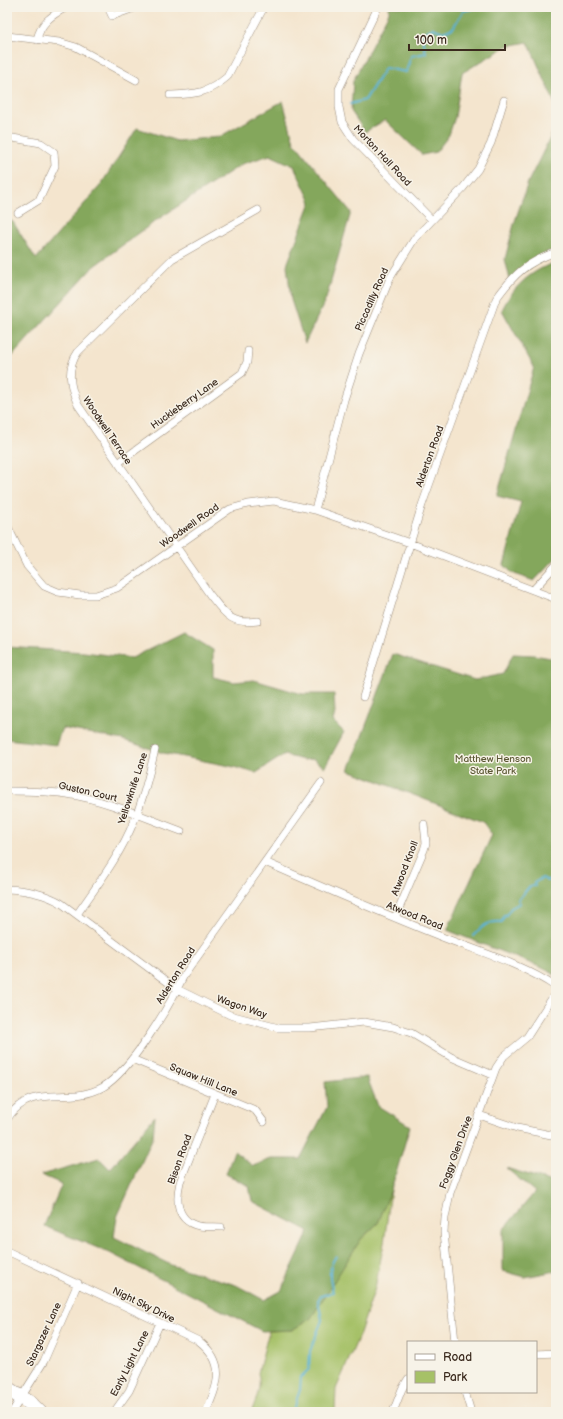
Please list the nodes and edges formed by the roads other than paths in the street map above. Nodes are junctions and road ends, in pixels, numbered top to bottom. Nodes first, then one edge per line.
1 (67, 7) edge
2 (108, 7) edge
3 (137, 7) edge
4 (264, 7) edge
5 (378, 7) edge
6 (7, 36) edge
7 (36, 40) junction
8 (136, 80) dead end
9 (170, 95) dead end
10 (504, 100) dead end
11 (7, 137) edge
12 (258, 210) dead end
13 (18, 213) dead end
14 (432, 220) junction
15 (556, 252) edge
16 (248, 351) dead end
17 (118, 463) junction
18 (315, 510) junction
19 (7, 526) edge
20 (410, 543) junction
21 (177, 546) junction
22 (556, 565) edge
23 (533, 590) junction
24 (556, 599) edge
25 (258, 621) dead end
26 (363, 697) dead end
27 (155, 750) dead end
28 (321, 783) dead end
29 (9, 791) dead end
30 (137, 814) junction
31 (424, 824) dead end
32 (181, 831) dead end
33 (265, 862) junction
34 (7, 889) edge
35 (78, 913) junction
36 (395, 918) junction
37 (556, 987) edge
38 (177, 989) junction
39 (556, 992) edge
40 (132, 1059) junction
41 (493, 1075) junction
42 (215, 1094) junction
43 (479, 1115) junction
44 (7, 1119) edge
45 (264, 1122) dead end
46 (556, 1136) edge
47 (221, 1227) dead end
48 (7, 1251) edge
49 (78, 1283) junction
50 (160, 1323) junction
51 (455, 1341) edge
52 (556, 1353) edge
53 (537, 1354) edge
54 (407, 1380) edge
55 (7, 1385) edge
56 (7, 1392) edge
57 (465, 1393) edge
58 (21, 1397) junction
59 (12, 1412) edge
60 (39, 1412) edge
61 (43, 1412) edge
62 (114, 1412) edge
63 (206, 1412) edge
64 (393, 1412) edge
65 (471, 1412) edge

1 - 7 street
2 - 3 street
4 - 9 street
5 - 14 street, Morton Hall Road
6 - 7 street
7 - 8 street
10 - 14 street, Piccadilly Road
11 - 13 street
12 - 17 street, Woodwell Terrace
14 - 18 street, Piccadilly Road
15 - 20 street, Alderton Road
16 - 17 street, Huckleberry Lane
17 - 21 street, Woodwell Terrace
18 - 20 street, Woodwell Road
18 - 21 street, Woodwell Road
19 - 21 street, Woodwell Road
20 - 23 street, Woodwell Road
20 - 26 street, Alderton Road
21 - 25 street, Woodwell Terrace
22 - 23 street
23 - 24 street, Woodwell Road
27 - 30 street, Yellowknife Lane
28 - 33 street, Alderton Road
29 - 30 street, Guston Court
30 - 32 street, Guston Court
30 - 35 street, Yellowknife Lane
31 - 36 street, Atwood Knoll
33 - 36 street, Atwood Road
33 - 38 street, Alderton Road
34 - 35 street, Wagon Way
35 - 38 street, Wagon Way
36 - 37 street, Atwood Road
38 - 40 street, Alderton Road
38 - 41 street, Wagon Way
39 - 41 street, Foggy Glen Drive
40 - 42 street, Squaw Hill Lane
40 - 44 street, Alderton Road
41 - 43 street, Foggy Glen Drive
42 - 45 street, Squaw Hill Lane
42 - 47 street, Bison Road
43 - 46 street
43 - 51 street, Foggy Glen Drive
48 - 49 street, Night Sky Drive
49 - 50 street, Night Sky Drive
49 - 58 street, Stargazer Lane
50 - 62 street, Early Light Lane
50 - 63 street, Night Sky Drive
52 - 53 street
54 - 64 street
55 - 58 street
56 - 58 street
57 - 65 street
58 - 59 street, Stargazer Lane
58 - 60 street
58 - 61 street

